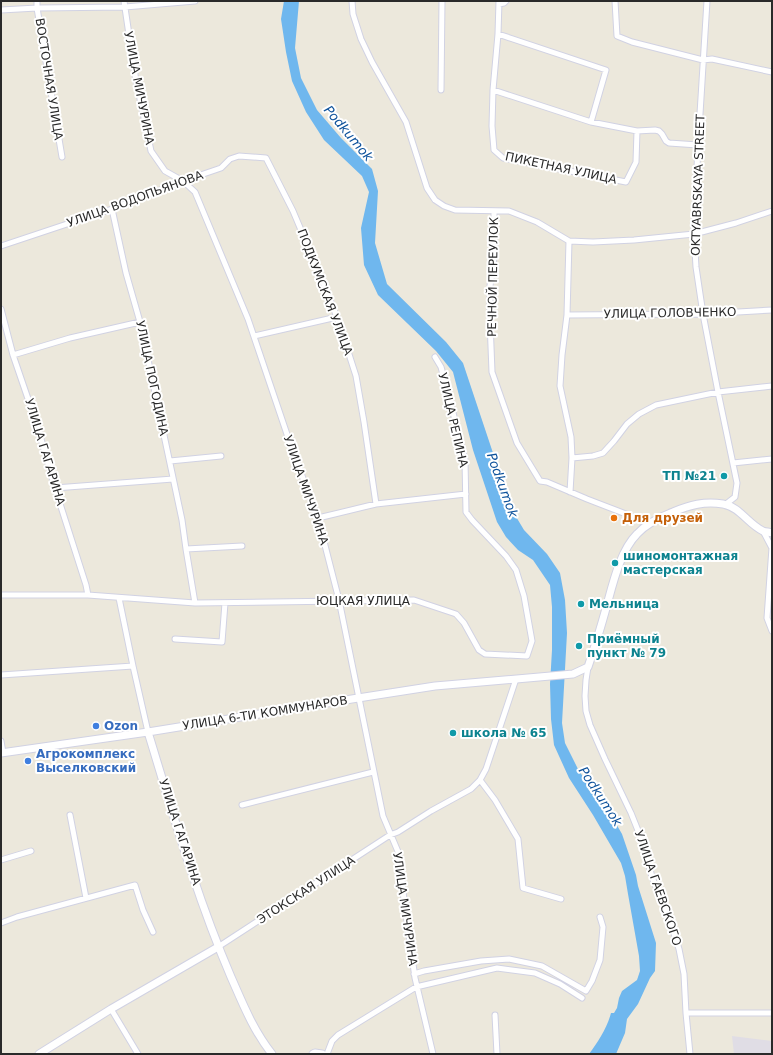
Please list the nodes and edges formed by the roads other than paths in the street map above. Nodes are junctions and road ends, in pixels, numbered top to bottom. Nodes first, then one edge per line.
1 (37, 1) edge
2 (124, 1) edge
3 (195, 1) edge
4 (352, 1) edge
5 (442, 1) edge
6 (506, 1) edge
7 (615, 1) edge
8 (707, 1) edge
9 (499, 2) edge
10 (125, 7) junction
11 (37, 8) junction
12 (1, 10) edge
13 (498, 34) junction
14 (703, 60) junction
15 (772, 72) edge
16 (441, 90) dead end
17 (493, 90) junction
18 (591, 122) junction
19 (637, 131) junction
20 (698, 145) junction
21 (62, 157) dead end
22 (266, 158) joint
23 (184, 181) junction
24 (112, 209) junction
25 (494, 210) junction
26 (772, 211) edge
27 (694, 234) junction
28 (569, 240) junction
29 (1, 246) edge
30 (1, 309) edge
31 (772, 310) edge
32 (703, 314) junction
33 (567, 315) junction
34 (337, 317) junction
35 (140, 322) junction
36 (254, 336) junction
37 (13, 355) junction
38 (436, 357) dead end
39 (772, 386) edge
40 (718, 392) junction
41 (221, 456) dead end
42 (572, 458) junction
43 (772, 460) edge
44 (170, 461) junction
45 (732, 463) junction
46 (173, 479) junction
47 (56, 488) junction
48 (570, 492) junction
49 (466, 494) junction
50 (376, 504) junction
51 (726, 504) junction
52 (318, 518) junction
53 (648, 524) junction
54 (763, 531) junction
55 (772, 533) edge
56 (242, 546) dead end
57 (186, 549) junction
58 (1, 595) edge
59 (88, 596) junction
60 (119, 598) junction
61 (339, 600) junction
62 (195, 603) junction
63 (225, 603) junction
64 (769, 617) edge
65 (772, 631) edge
66 (176, 639) dead end
67 (527, 656) joint
68 (133, 666) junction
69 (588, 667) junction
70 (1, 676) edge
71 (516, 680) junction
72 (358, 698) junction
73 (148, 732) junction
74 (1, 741) edge
75 (2, 753) edge
76 (373, 772) junction
77 (480, 780) junction
78 (242, 805) dead end
79 (70, 815) dead end
80 (390, 835) junction
81 (31, 851) dead end
82 (1, 860) edge
83 (86, 898) junction
84 (561, 899) dead end
85 (600, 916) dead end
86 (1, 923) edge
87 (153, 932) dead end
88 (218, 947) junction
89 (414, 974) junction
90 (416, 987) junction
91 (582, 998) dead end
92 (111, 1010) junction
93 (686, 1013) junction
94 (772, 1013) edge
95 (495, 1015) dead end
96 (38, 1054) edge
97 (138, 1054) edge
98 (272, 1054) edge
99 (313, 1054) edge
100 (322, 1054) edge
101 (327, 1054) edge
102 (433, 1054) edge
103 (497, 1054) edge
104 (690, 1054) edge

1 - 11 street, ВОСТОЧНАЯ УЛИЦА
2 - 10 street, УЛИЦА МИЧУРИНА
3 - 10 street
4 - 25 street
5 - 16 street
6 - 9 street
7 - 14 street
8 - 14 street, OKTYABRSKAYA STREET
9 - 13 street
10 - 11 street
10 - 23 street, УЛИЦА МИЧУРИНА
11 - 12 street
11 - 21 street, ВОСТОЧНАЯ УЛИЦА
13 - 17 street
13 - 18 street
14 - 15 street
14 - 20 street, OKTYABRSKAYA STREET
17 - 18 street
17 - 19 street, ПИКЕТНАЯ УЛИЦА
18 - 19 street
19 - 20 street
20 - 27 street, OKTYABRSKAYA STREET
22 - 23 street, УЛИЦА ВОДОПЬЯНОВА
22 - 34 street, ПОДКУМСКАЯ УЛИЦА
23 - 24 street, УЛИЦА ВОДОПЬЯНОВА
23 - 36 street, УЛИЦА МИЧУРИНА
24 - 29 street, УЛИЦА ВОДОПЬЯНОВА
24 - 35 street, УЛИЦА ПОГОДИНА
25 - 28 street
25 - 48 street, РЕЧНОЙ ПЕРЕУЛОК
26 - 27 street
27 - 28 street
27 - 32 street, OKTYABRSKAYA STREET
28 - 33 street
30 - 37 street, УЛИЦА ГАГАРИНА
31 - 32 street, УЛИЦА ГОЛОВЧЕНКО
32 - 33 street, УЛИЦА ГОЛОВЧЕНКО
32 - 40 street, OKTYABRSKAYA STREET
33 - 42 street
34 - 36 street
34 - 50 street, ПОДКУМСКАЯ УЛИЦА
35 - 37 street
35 - 44 street, УЛИЦА ПОГОДИНА
36 - 52 street, УЛИЦА МИЧУРИНА
37 - 47 street, УЛИЦА ГАГАРИНА
38 - 49 street, УЛИЦА РЕПИНА
39 - 40 street
40 - 42 street
40 - 45 street, OKTYABRSKAYA STREET
41 - 44 street
42 - 48 street
43 - 45 street
44 - 46 street, УЛИЦА ПОГОДИНА
45 - 51 street, OKTYABRSKAYA STREET
46 - 47 street
46 - 57 street, УЛИЦА ПОГОДИНА
47 - 59 street, УЛИЦА ГАГАРИНА
48 - 53 street, РЕЧНОЙ ПЕРЕУЛОК
49 - 50 street
49 - 67 street, УЛИЦА РЕПИНА
50 - 52 street
51 - 53 main road, УЛИЦА ГАЕВСКОГО
51 - 54 main road, УЛИЦА ГАЕВСКОГО
52 - 61 street, УЛИЦА МИЧУРИНА
53 - 69 main road, УЛИЦА ГАЕВСКОГО
54 - 55 main road, УЛИЦА ГАЕВСКОГО
54 - 64 street
56 - 57 street
57 - 62 street, УЛИЦА ПОГОДИНА
58 - 59 street, ЮЦКАЯ УЛИЦА
59 - 60 street, ЮЦКАЯ УЛИЦА
60 - 62 street, ЮЦКАЯ УЛИЦА
60 - 68 street, УЛИЦА ГАГАРИНА
61 - 63 street, ЮЦКАЯ УЛИЦА
61 - 67 street, ЮЦКАЯ УЛИЦА
61 - 72 street, УЛИЦА МИЧУРИНА
62 - 63 street, ЮЦКАЯ УЛИЦА
63 - 66 street
64 - 65 street
68 - 70 street
68 - 73 street, УЛИЦА ГАГАРИНА
69 - 71 main road, УЛИЦА 6-ТИ КОММУНАРОВ
69 - 93 street, УЛИЦА ГАЕВСКОГО
71 - 72 main road, УЛИЦА 6-ТИ КОММУНАРОВ
71 - 77 street, ЭТОКСКАЯ УЛИЦА
72 - 73 main road, УЛИЦА 6-ТИ КОММУНАРОВ
72 - 76 street, УЛИЦА МИЧУРИНА
73 - 75 main road, УЛИЦА 6-ТИ КОММУНАРОВ
73 - 88 main road, УЛИЦА ГАГАРИНА
74 - 75 street
76 - 78 street
76 - 80 street, УЛИЦА МИЧУРИНА
77 - 80 street, ЭТОКСКАЯ УЛИЦА
77 - 84 street
79 - 83 street
80 - 88 street, ЭТОКСКАЯ УЛИЦА
80 - 89 street, УЛИЦА МИЧУРИНА
81 - 82 street
83 - 86 street
83 - 87 street
85 - 89 street
88 - 92 main road, ЭТОКСКАЯ УЛИЦА
88 - 98 main road, УЛИЦА ГАГАРИНА
89 - 90 street, УЛИЦА МИЧУРИНА
90 - 91 street
90 - 101 street
90 - 102 street, УЛИЦА МИЧУРИНА
92 - 96 main road, ЭТОКСКАЯ УЛИЦА
92 - 97 street
93 - 94 street
93 - 104 street, УЛИЦА ГАЕВСКОГО
95 - 103 street
99 - 100 main road

